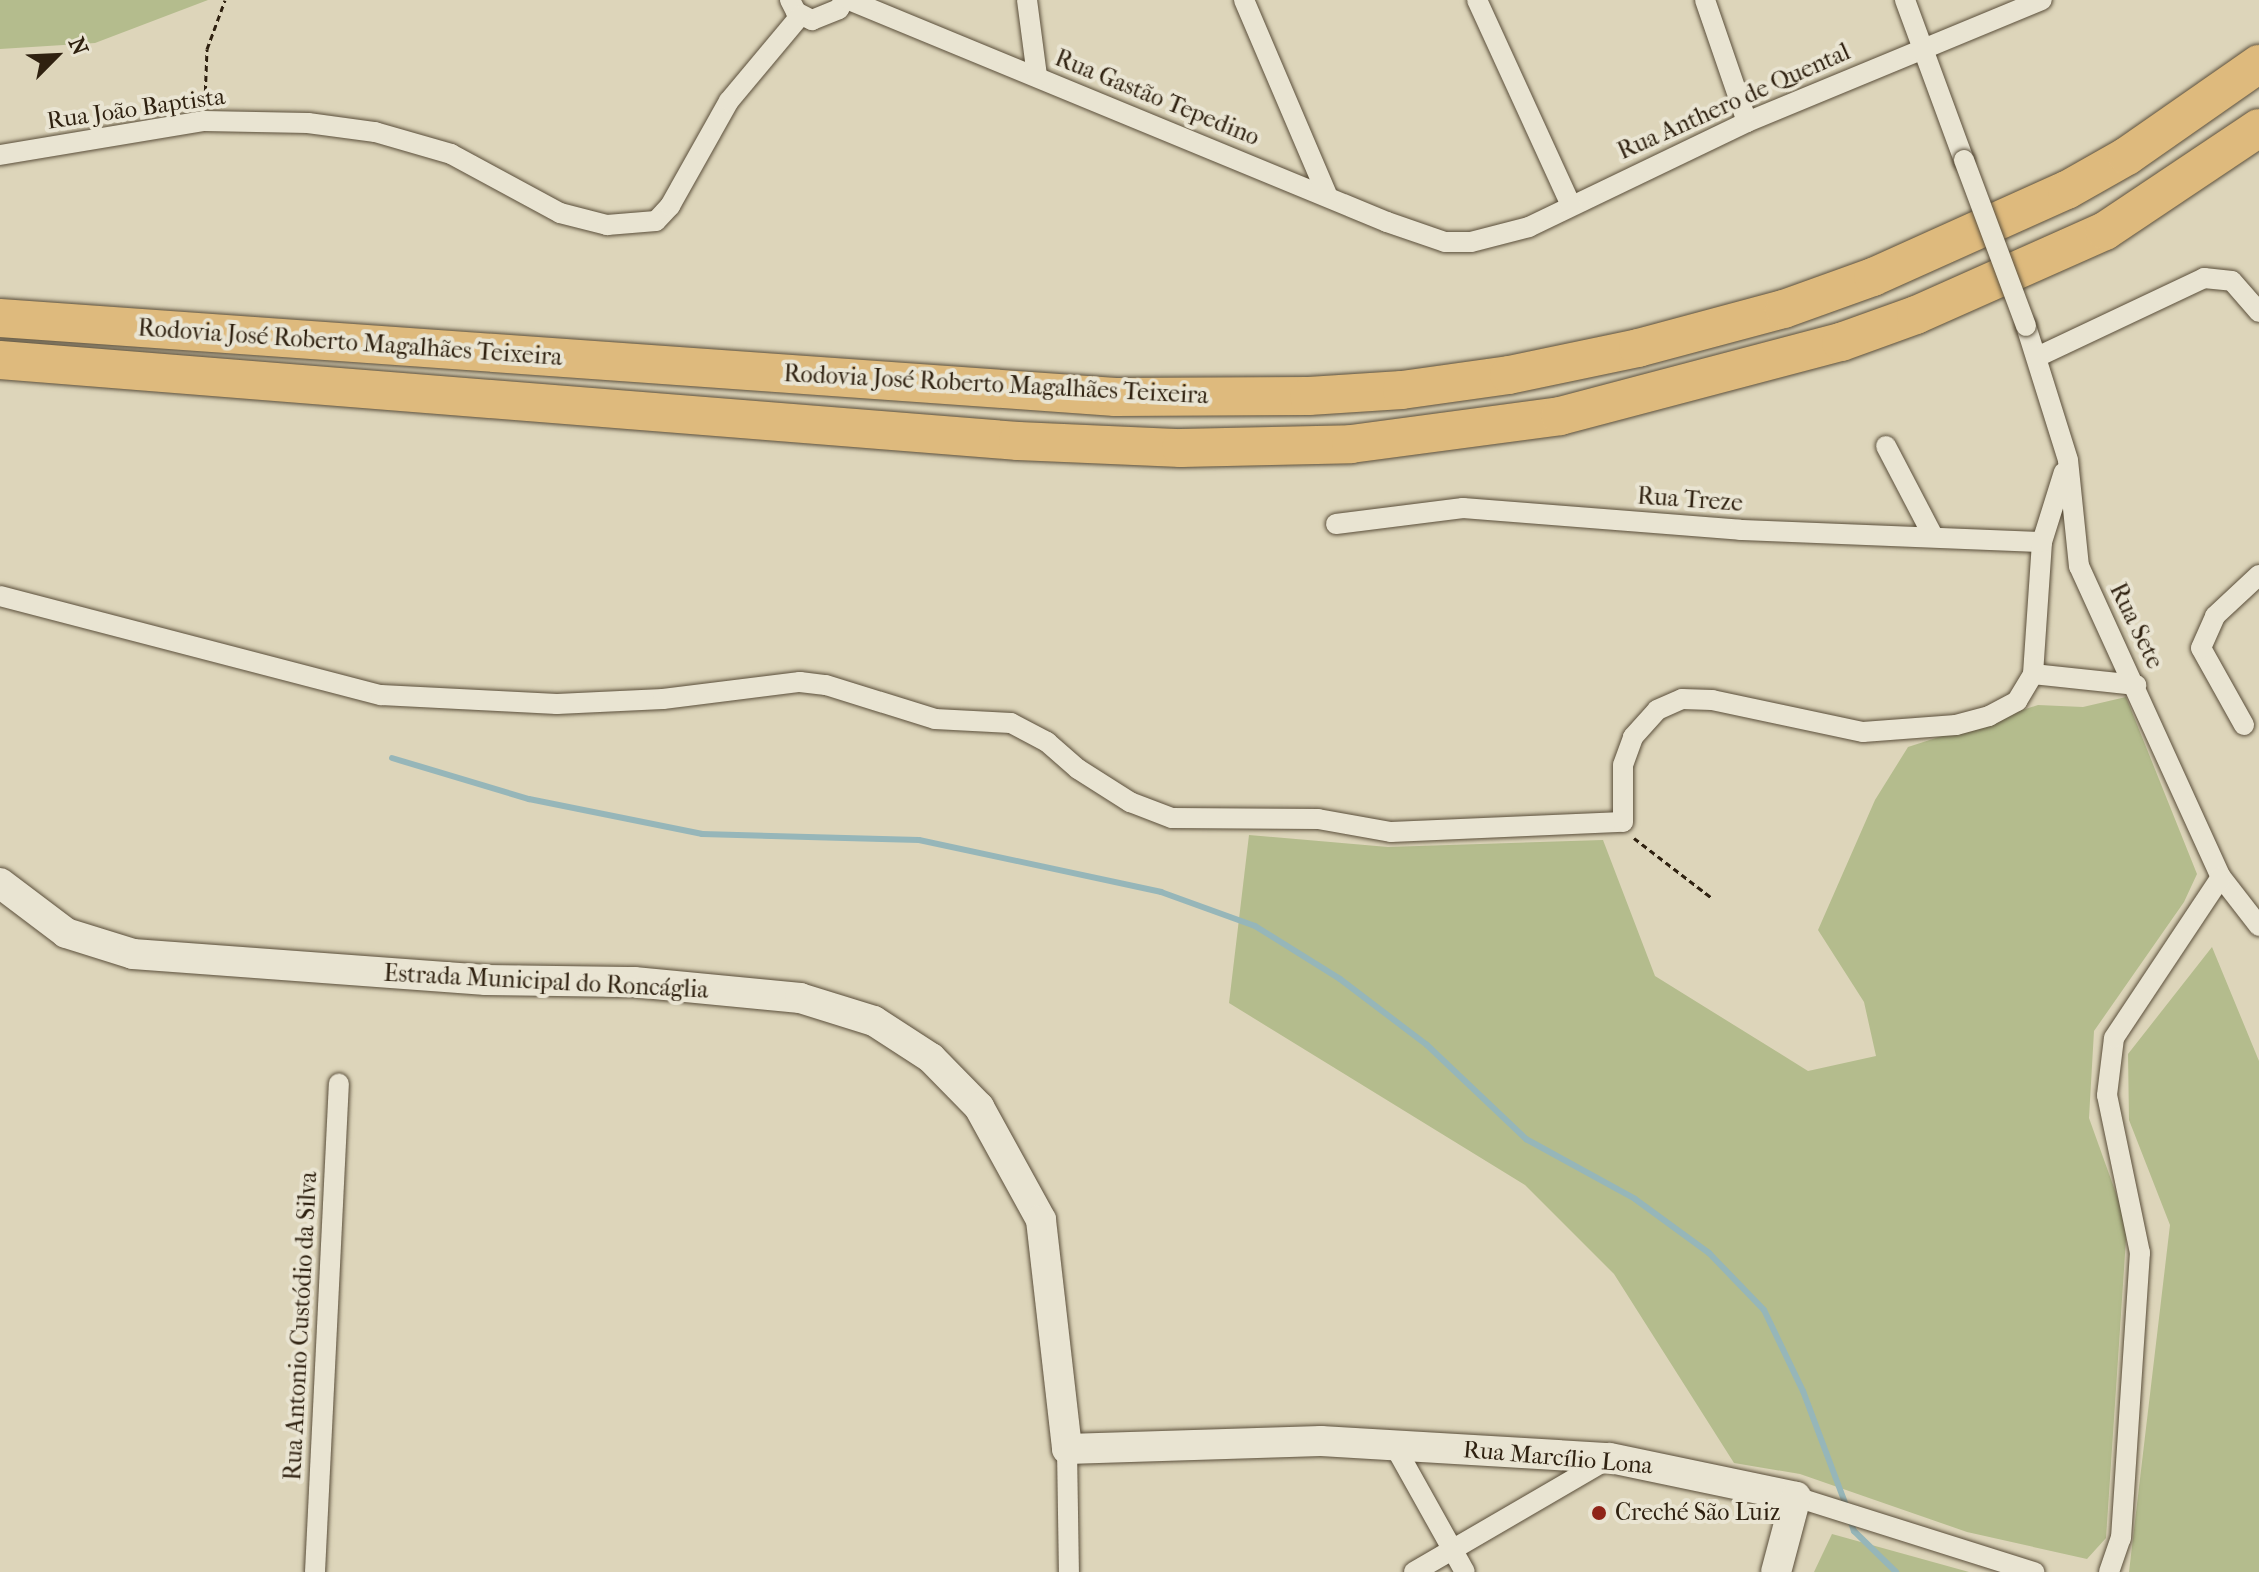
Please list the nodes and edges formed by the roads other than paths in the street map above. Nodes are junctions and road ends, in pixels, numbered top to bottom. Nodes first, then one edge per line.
1 (847, 0) edge
2 (1244, 0) edge
3 (1477, 0) edge
4 (1705, 0) edge
5 (1905, 0) edge
6 (2042, 0) edge
7 (1032, 2) edge
8 (795, 8) edge
9 (1920, 49) junction
10 (2259, 64) edge
11 (1037, 76) junction
12 (1747, 122) junction
13 (2259, 128) edge
14 (0, 155) edge
15 (1328, 197) junction
16 (1571, 205) junction
17 (1445, 242) joint
18 (2259, 312) edge
19 (0, 318) edge
20 (2037, 357) junction
21 (0, 360) edge
22 (1886, 446) dead end
23 (2068, 460) junction
24 (1336, 524) dead end
25 (1932, 534) junction
26 (2042, 542) junction
27 (2259, 575) edge
28 (0, 596) edge
29 (2033, 674) junction
30 (2136, 685) junction
31 (2244, 725) dead end
32 (2221, 877) junction
33 (0, 883) edge
34 (2259, 926) edge
35 (339, 1084) dead end
36 (1394, 1445) junction
37 (1067, 1449) junction
38 (1610, 1458) junction
39 (1796, 1497) junction
40 (1453, 1550) junction
41 (315, 1572) edge
42 (1069, 1572) edge
43 (1414, 1572) edge
44 (1465, 1572) edge
45 (1776, 1572) edge
46 (2034, 1572) edge
47 (2109, 1572) edge

1 - 8 street
1 - 11 street, Rua Gastão Tepedino
2 - 15 street
3 - 16 street
4 - 12 street
5 - 9 street, Rua Sete
6 - 9 street, Rua Anthero de Quental
7 - 11 street
8 - 14 street, Rua João Baptista
9 - 12 street, Rua Anthero de Quental
9 - 20 street, Rua Sete, bridge
10 - 19 highway, Rodovia José Roberto Magalhães Teixeira
11 - 15 street, Rua Gastão Tepedino
12 - 16 street, Rua Anthero de Quental
13 - 21 highway, Rodovia José Roberto Magalhães Teixeira
15 - 17 street, Rua Gastão Tepedino
16 - 17 street, Rua Anthero de Quental
18 - 20 street
20 - 23 street, Rua Sete
22 - 25 street
23 - 26 street
23 - 30 street, Rua Sete
24 - 25 street, Rua Treze
25 - 26 street, Rua Treze
26 - 29 street
27 - 31 street
28 - 29 street
29 - 30 street
30 - 32 street, Rua Sete
32 - 34 street, Rua Sete
32 - 47 street
33 - 37 street, Estrada Municipal do Roncáglia
35 - 41 street, Rua Antonio Custódio da Silva
36 - 37 street, Rua Marcílio Lona
36 - 38 street, Rua Marcílio Lona
36 - 40 street
37 - 42 street, Estrada Municipal do Roncáglia
38 - 39 street, Rua Marcílio Lona
38 - 40 street
39 - 45 street
39 - 46 street, Rua Marcílio Lona
40 - 43 street
40 - 44 street

